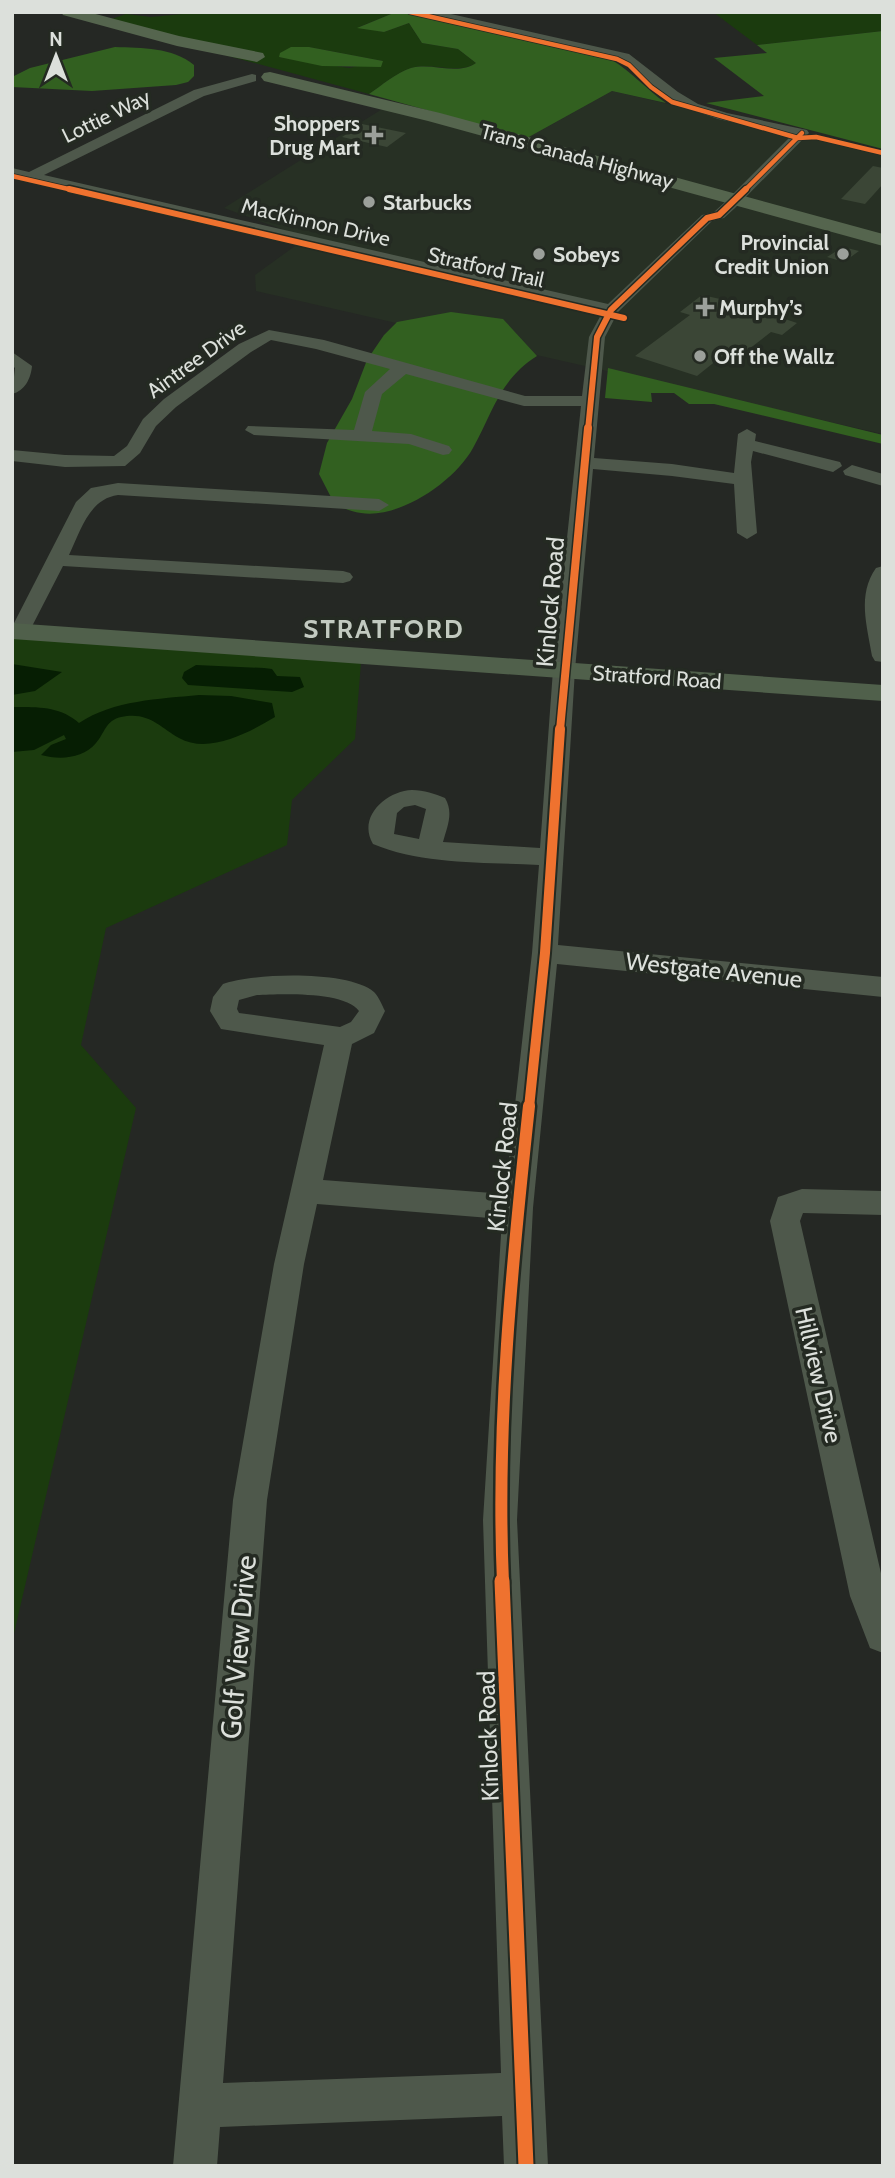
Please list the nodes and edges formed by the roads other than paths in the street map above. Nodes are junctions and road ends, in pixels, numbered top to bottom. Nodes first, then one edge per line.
1 (51, 12) edge
2 (69, 12) edge
3 (426, 12) edge
4 (277, 62) junction
5 (228, 68) junction
6 (261, 77) junction
7 (199, 93) junction
8 (434, 117) junction
9 (468, 146) dead end
10 (12, 172) edge
11 (754, 175) junction
12 (32, 176) junction
13 (677, 176) junction
14 (723, 203) junction
15 (831, 218) junction
16 (883, 232) edge
17 (883, 240) edge
18 (611, 310) junction
19 (12, 357) edge
20 (404, 367) junction
21 (12, 389) edge
22 (590, 401) junction
23 (254, 430) dead end
24 (362, 435) junction
25 (443, 450) dead end
26 (12, 455) edge
27 (584, 463) junction
28 (833, 466) dead end
29 (852, 471) dead end
30 (742, 480) junction
31 (883, 480) edge
32 (379, 505) dead end
33 (747, 533) dead end
34 (57, 560) junction
35 (883, 572) edge
36 (343, 578) dead end
37 (16, 631) edge
38 (883, 656) edge
39 (564, 670) junction
40 (883, 693) edge
41 (429, 848) dead end
42 (552, 857) junction
43 (545, 953) junction
44 (883, 987) edge
45 (340, 1037) dead end
46 (306, 1191) junction
47 (883, 1203) edge
48 (518, 1209) junction
49 (883, 1635) edge
50 (523, 2094) junction
51 (200, 2106) junction
52 (195, 2166) edge
53 (526, 2166) edge

1 - 5 highway
2 - 4 highway, Trans Canada Highway
3 - 11 street, Kinlock Road
4 - 5 highway
4 - 6 highway
4 - 13 highway, Trans Canada Highway
5 - 6 highway, Trans Canada Highway
5 - 7 street, Lottie Way
6 - 7 street, Lottie Way
6 - 8 highway, Trans Canada Highway
7 - 12 street, Lottie Way
8 - 9 highway
8 - 14 highway, Trans Canada Highway
10 - 12 street, MacKinnon Drive
11 - 13 highway
11 - 14 street, Kinlock Road
11 - 15 highway
12 - 18 street, MacKinnon Drive
13 - 14 highway, Trans Canada Highway
14 - 15 highway, Trans Canada Highway
14 - 17 highway, Trans Canada Highway
14 - 18 street, Kinlock Road
15 - 16 highway, Trans Canada Highway
18 - 22 street, Kinlock Road
19 - 21 street
20 - 22 street
20 - 24 street
20 - 26 street, Aintree Drive
22 - 27 street, Kinlock Road
23 - 24 street
24 - 25 street
27 - 30 street
27 - 39 street, Kinlock Road
28 - 30 street
29 - 31 street
30 - 33 street
32 - 34 street
34 - 36 street
34 - 37 street
35 - 38 street
37 - 39 main road, Stratford Road
39 - 40 main road, Stratford Road
39 - 42 street, Kinlock Road
41 - 42 street
42 - 43 street, Kinlock Road
43 - 44 street, Westgate Avenue
43 - 48 street, Kinlock Road
45 - 46 street, Golf View Drive
46 - 48 street
46 - 51 street, Golf View Drive
47 - 49 street, Hillview Drive
48 - 50 street, Kinlock Road
50 - 51 street
50 - 53 street, Kinlock Road
51 - 52 street, Golf View Drive

